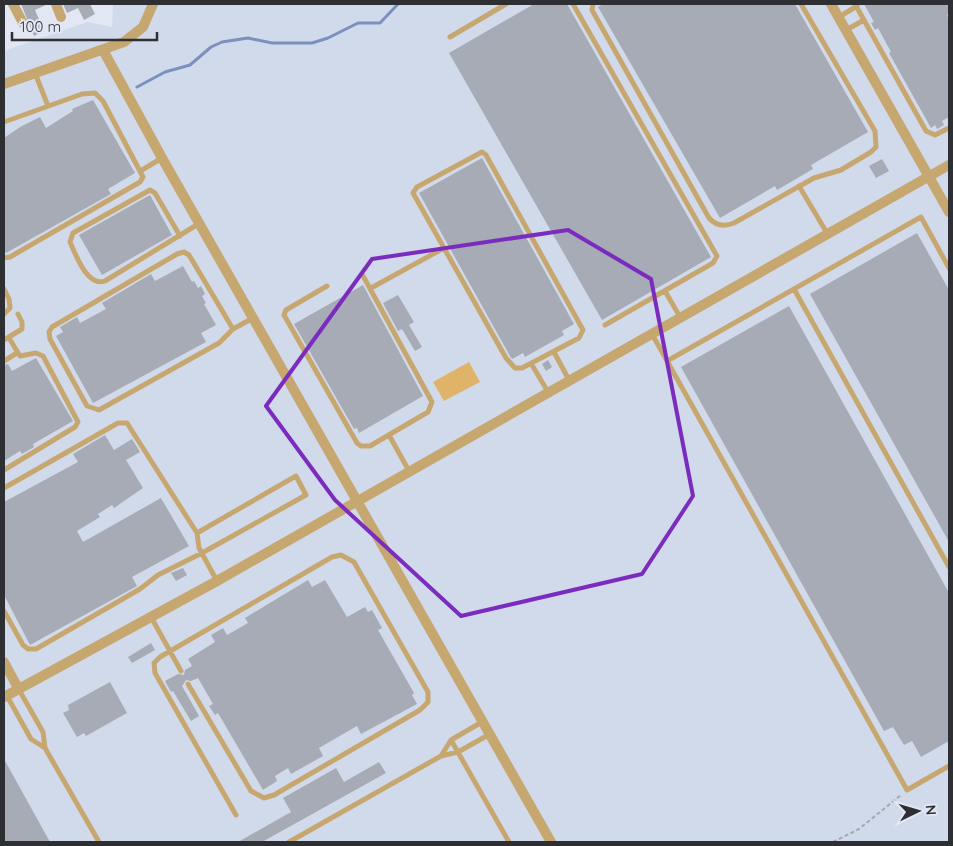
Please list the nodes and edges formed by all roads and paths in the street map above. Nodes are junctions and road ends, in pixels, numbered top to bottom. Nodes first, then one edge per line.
1 (14, 4) edge
2 (56, 4) edge
3 (153, 4) edge
4 (506, 4) edge
5 (573, 4) edge
6 (593, 4) edge
7 (801, 4) edge
8 (831, 4) edge
9 (856, 5) edge
10 (61, 17) dead end
11 (838, 17) junction
12 (864, 20) junction
13 (23, 23) dead end
14 (846, 30) junction
15 (450, 37) dead end
16 (103, 50) junction
17 (35, 73) junction
18 (4, 84) edge
19 (48, 106) junction
20 (4, 122) edge
21 (949, 128) edge
22 (162, 158) junction
23 (949, 165) edge
24 (142, 170) junction
25 (929, 176) junction
26 (799, 186) junction
27 (949, 212) edge
28 (200, 224) junction
29 (827, 233) junction
30 (180, 236) junction
31 (444, 248) junction
32 (4, 258) edge
33 (949, 268) edge
34 (362, 274) dead end
35 (327, 286) dead end
36 (371, 288) junction
37 (794, 289) junction
38 (4, 290) edge
39 (665, 291) junction
40 (4, 314) edge
41 (18, 314) dead end
42 (680, 317) junction
43 (254, 318) junction
44 (605, 325) dead end
45 (233, 329) junction
46 (652, 333) junction
47 (6, 339) edge
48 (554, 352) junction
49 (17, 353) junction
50 (4, 361) edge
51 (667, 361) junction
52 (532, 365) junction
53 (569, 380) junction
54 (548, 392) junction
55 (389, 435) junction
56 (4, 470) edge
57 (409, 471) junction
58 (4, 488) edge
59 (358, 501) junction
60 (197, 533) junction
61 (202, 553) junction
62 (949, 567) edge
63 (217, 581) junction
64 (4, 612) edge
65 (151, 616) junction
66 (170, 650) junction
67 (4, 662) edge
68 (182, 671) dead end
69 (188, 684) dead end
70 (18, 688) junction
71 (5, 696) edge
72 (483, 722) junction
73 (490, 734) junction
74 (451, 740) junction
75 (45, 748) junction
76 (458, 752) junction
77 (441, 756) junction
78 (949, 766) edge
79 (907, 790) junction
80 (236, 815) dead end
81 (99, 842) edge
82 (289, 842) edge
83 (509, 842) edge
84 (551, 842) edge
85 (833, 842) edge

1 - 13 street
2 - 10 street
3 - 16 street
4 - 15 lane
5 - 39 lane
6 - 26 lane
7 - 26 lane
8 - 11 street
9 - 11 lane
9 - 12 lane
11 - 14 street
12 - 14 lane
12 - 21 lane
14 - 25 street
16 - 17 street
16 - 22 street
17 - 18 street
17 - 19 lane
19 - 20 lane
19 - 24 lane
22 - 24 lane
22 - 28 street
23 - 25 street
24 - 32 lane
25 - 27 street
25 - 29 street
26 - 29 lane
28 - 30 lane
28 - 43 street
29 - 42 street
30 - 30 lane
31 - 36 lane
31 - 48 lane
31 - 52 lane
33 - 37 lane
34 - 36 lane
35 - 55 lane
36 - 55 lane
37 - 51 lane
37 - 62 lane
38 - 40 lane
39 - 42 lane
39 - 44 lane
41 - 47 lane
42 - 46 street
43 - 45 lane
43 - 59 street
45 - 45 lane
46 - 51 lane
46 - 53 street
47 - 49 lane
48 - 52 lane
48 - 53 lane
49 - 50 lane
49 - 56 lane
51 - 79 lane
52 - 54 lane
53 - 54 street
54 - 57 street
55 - 57 lane
57 - 59 street
58 - 60 lane
59 - 63 street
59 - 72 street
60 - 61 lane
60 - 61 lane
61 - 63 lane
61 - 64 lane
63 - 65 street
65 - 66 lane
65 - 70 street
66 - 68 lane
66 - 69 lane
66 - 80 lane
67 - 70 street
70 - 71 street
70 - 75 lane
71 - 75 lane
72 - 73 street
72 - 74 lane
73 - 76 lane
73 - 84 street
74 - 76 lane
74 - 77 lane
75 - 81 lane
76 - 77 lane
76 - 83 lane
77 - 82 lane
78 - 79 lane
79 - 85 path

